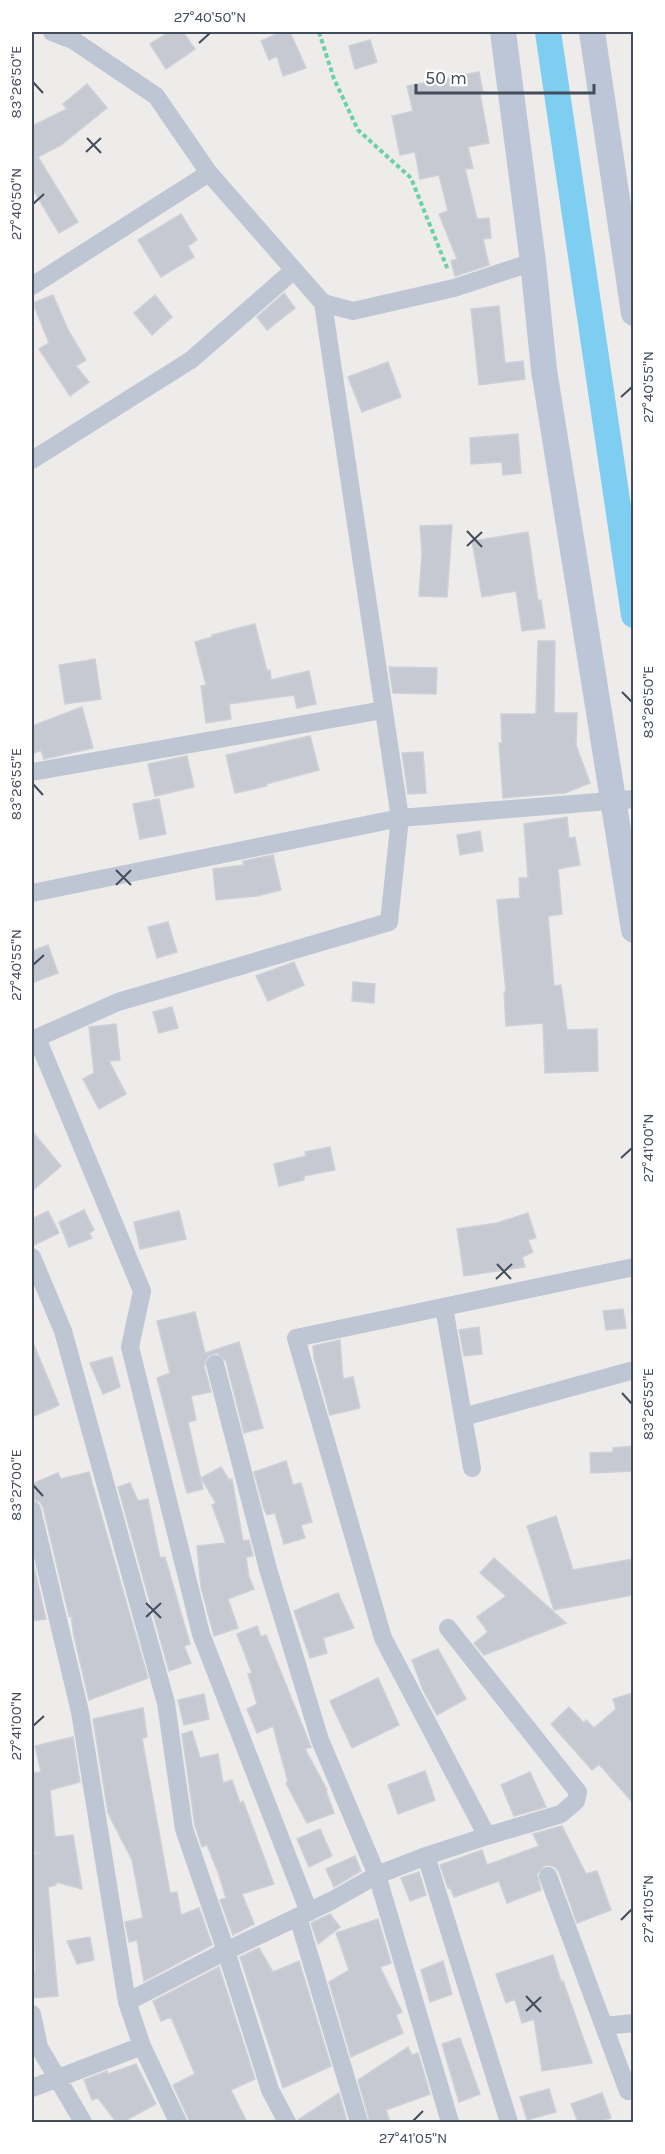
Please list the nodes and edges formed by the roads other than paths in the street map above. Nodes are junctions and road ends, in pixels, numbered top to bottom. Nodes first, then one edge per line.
1 (52, 32) edge
2 (503, 32) edge
3 (592, 32) edge
4 (208, 173) junction
5 (629, 250) edge
6 (533, 262) junction
7 (294, 270) junction
8 (32, 286) edge
9 (323, 303) junction
10 (633, 313) edge
11 (32, 460) edge
12 (383, 710) junction
13 (32, 772) edge
14 (623, 799) edge
15 (399, 818) junction
16 (32, 893) edge
17 (633, 930) edge
18 (34, 1039) edge
19 (32, 1257) edge
20 (633, 1266) edge
21 (444, 1307) junction
22 (215, 1364) dead end
23 (633, 1370) edge
24 (463, 1417) junction
25 (472, 1468) dead end
26 (32, 1510) edge
27 (448, 1628) dead end
28 (487, 1836) junction
29 (426, 1857) junction
30 (376, 1875) junction
31 (548, 1876) dead end
32 (303, 1914) junction
33 (226, 1951) junction
34 (128, 2002) junction
35 (32, 2014) edge
36 (633, 2023) edge
37 (604, 2026) junction
38 (142, 2046) junction
39 (56, 2078) junction
40 (32, 2088) edge
41 (628, 2091) dead end
42 (83, 2122) edge
43 (178, 2122) edge
44 (286, 2122) edge
45 (359, 2122) edge
46 (450, 2122) edge
47 (508, 2122) edge

1 - 4 street
2 - 6 main road
3 - 5 main road
4 - 7 street
4 - 8 street
5 - 10 main road
6 - 9 street
6 - 14 main road
7 - 9 street
7 - 11 street
9 - 12 street
12 - 13 street
12 - 15 street
14 - 15 street
14 - 17 main road
15 - 16 street
15 - 18 street
18 - 32 street
19 - 33 street
20 - 21 street
21 - 24 street
21 - 28 street
22 - 30 street
23 - 24 street
24 - 25 street
26 - 34 street
27 - 28 street
28 - 29 street
29 - 30 street
29 - 47 street
30 - 32 street
30 - 46 street
31 - 37 street
32 - 33 street
32 - 45 street
33 - 34 street
33 - 44 street
34 - 38 street
35 - 39 street
36 - 37 street
37 - 41 street
38 - 39 street
38 - 43 street
39 - 40 street
39 - 42 street

